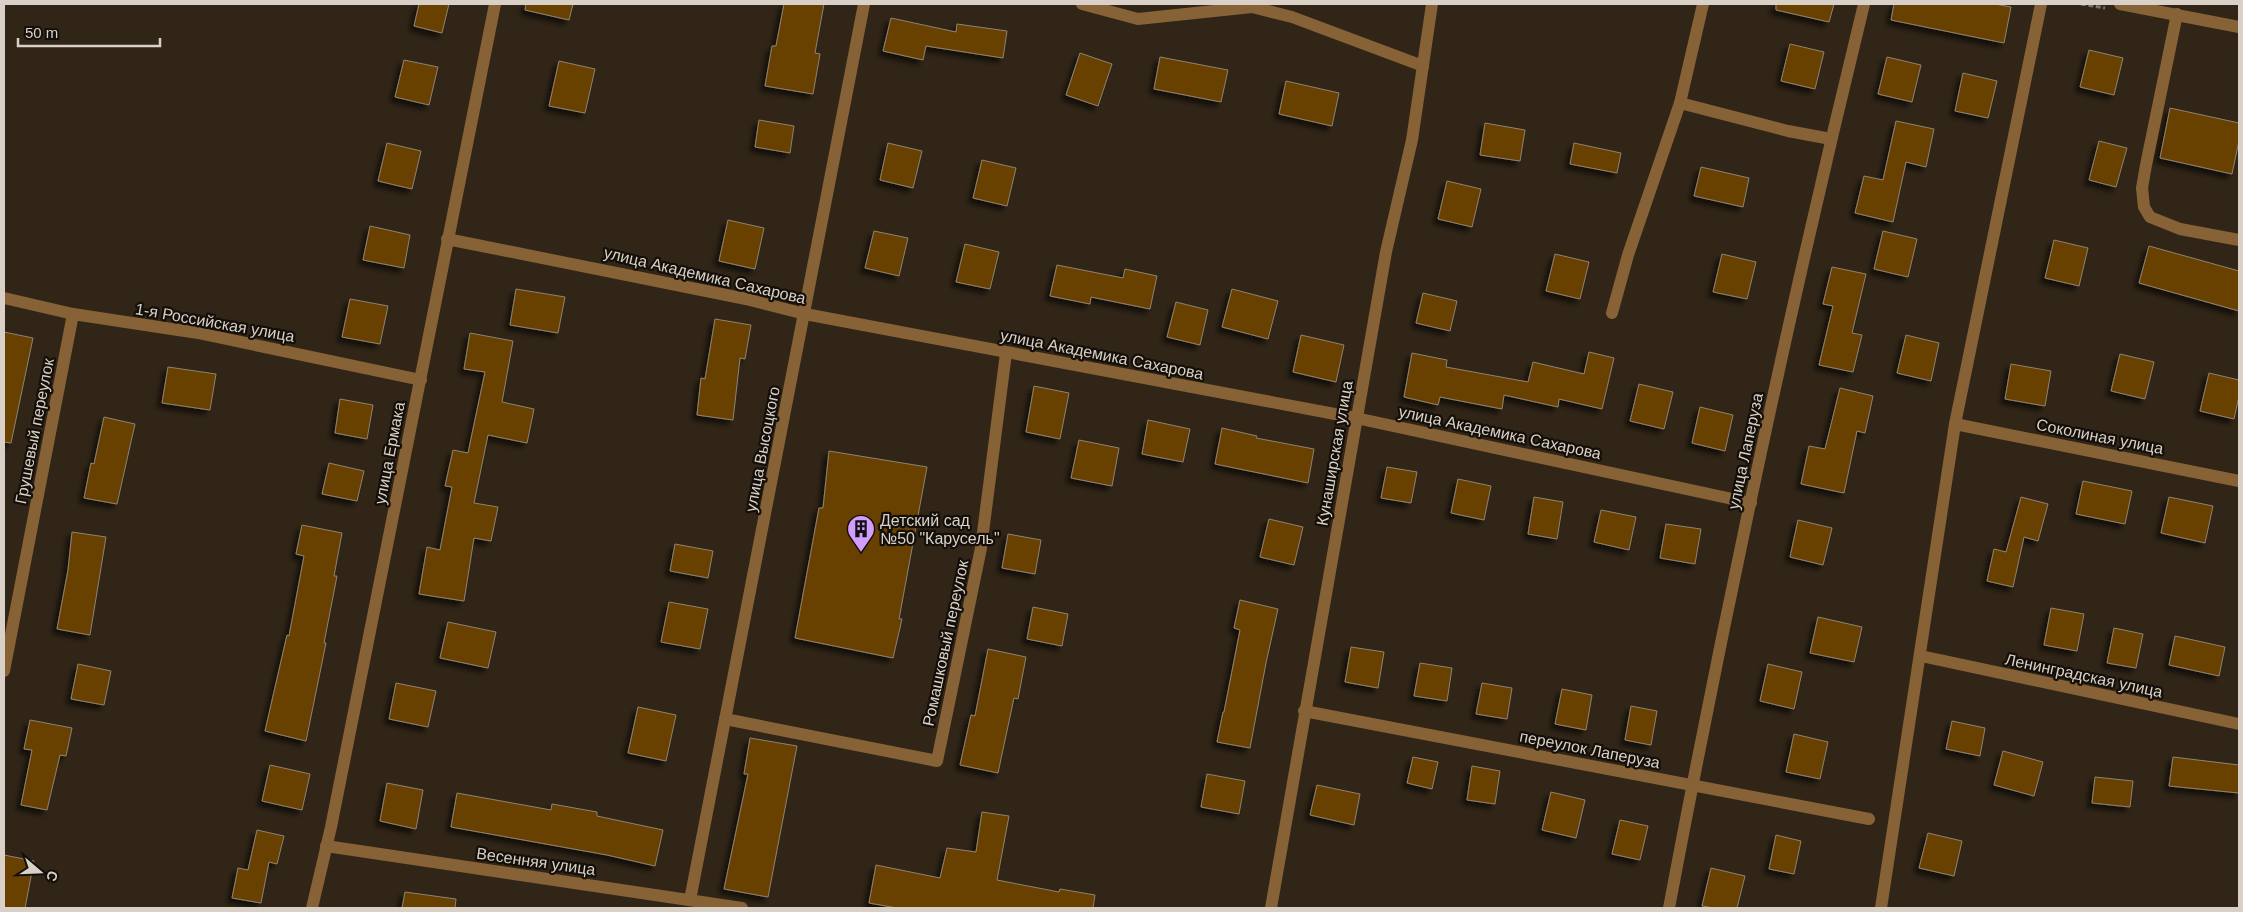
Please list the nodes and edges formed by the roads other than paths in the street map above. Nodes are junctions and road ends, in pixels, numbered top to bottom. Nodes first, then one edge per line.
1 (495, 4) edge
2 (864, 4) edge
3 (1082, 4) edge
4 (1432, 4) edge
5 (1703, 4) edge
6 (1864, 4) edge
7 (2041, 4) edge
8 (2120, 4) edge
9 (2176, 14) junction
10 (2239, 27) edge
11 (1423, 66) junction
12 (1680, 103) junction
13 (1831, 139) junction
14 (447, 239) junction
15 (2239, 240) edge
16 (4, 298) edge
17 (1612, 313) dead end
18 (73, 314) junction
19 (805, 314) junction
20 (1006, 353) junction
21 (421, 380) junction
22 (1356, 418) junction
23 (1955, 424) junction
24 (2239, 480) edge
25 (1751, 502) junction
26 (1921, 656) junction
27 (4, 672) edge
28 (1304, 711) junction
29 (725, 719) junction
30 (2239, 724) edge
31 (1692, 785) junction
32 (1869, 819) dead end
33 (326, 846) junction
34 (690, 900) junction
35 (312, 908) edge
36 (742, 908) edge
37 (1271, 908) edge
38 (1669, 908) edge
39 (1881, 908) edge

1 - 14 street, улица Ермака
2 - 19 street, улица Высоцкого
3 - 11 street
4 - 11 street, Кунаширская улица
5 - 12 street
6 - 13 street, улица Лаперуза
7 - 23 street
8 - 9 street
9 - 10 street
9 - 15 street
11 - 22 street, Кунаширская улица
12 - 13 street
12 - 17 street
13 - 25 street, улица Лаперуза
14 - 19 street, улица Академика Сахарова
14 - 21 street, улица Ермака
16 - 18 street, 1-я Российская улица
18 - 21 street, 1-я Российская улица
18 - 27 street, Грушевый переулок
19 - 20 street, улица Академика Сахарова
19 - 29 street, улица Высоцкого
20 - 22 street, улица Академика Сахарова
20 - 29 street, Ромашковый переулок
21 - 33 street, улица Ермака
22 - 25 street, улица Академика Сахарова
22 - 28 street, Кунаширская улица
23 - 24 street, Соколиная улица
23 - 26 street
25 - 31 street, улица Лаперуза
26 - 30 street, Ленинградская улица
26 - 39 street
28 - 31 street, переулок Лаперуза
28 - 37 street, Кунаширская улица
29 - 34 street, улица Высоцкого
31 - 32 street, переулок Лаперуза
31 - 38 street, улица Лаперуза
33 - 34 street, Весенняя улица
33 - 35 street, улица Ермака
34 - 36 street, Весенняя улица

